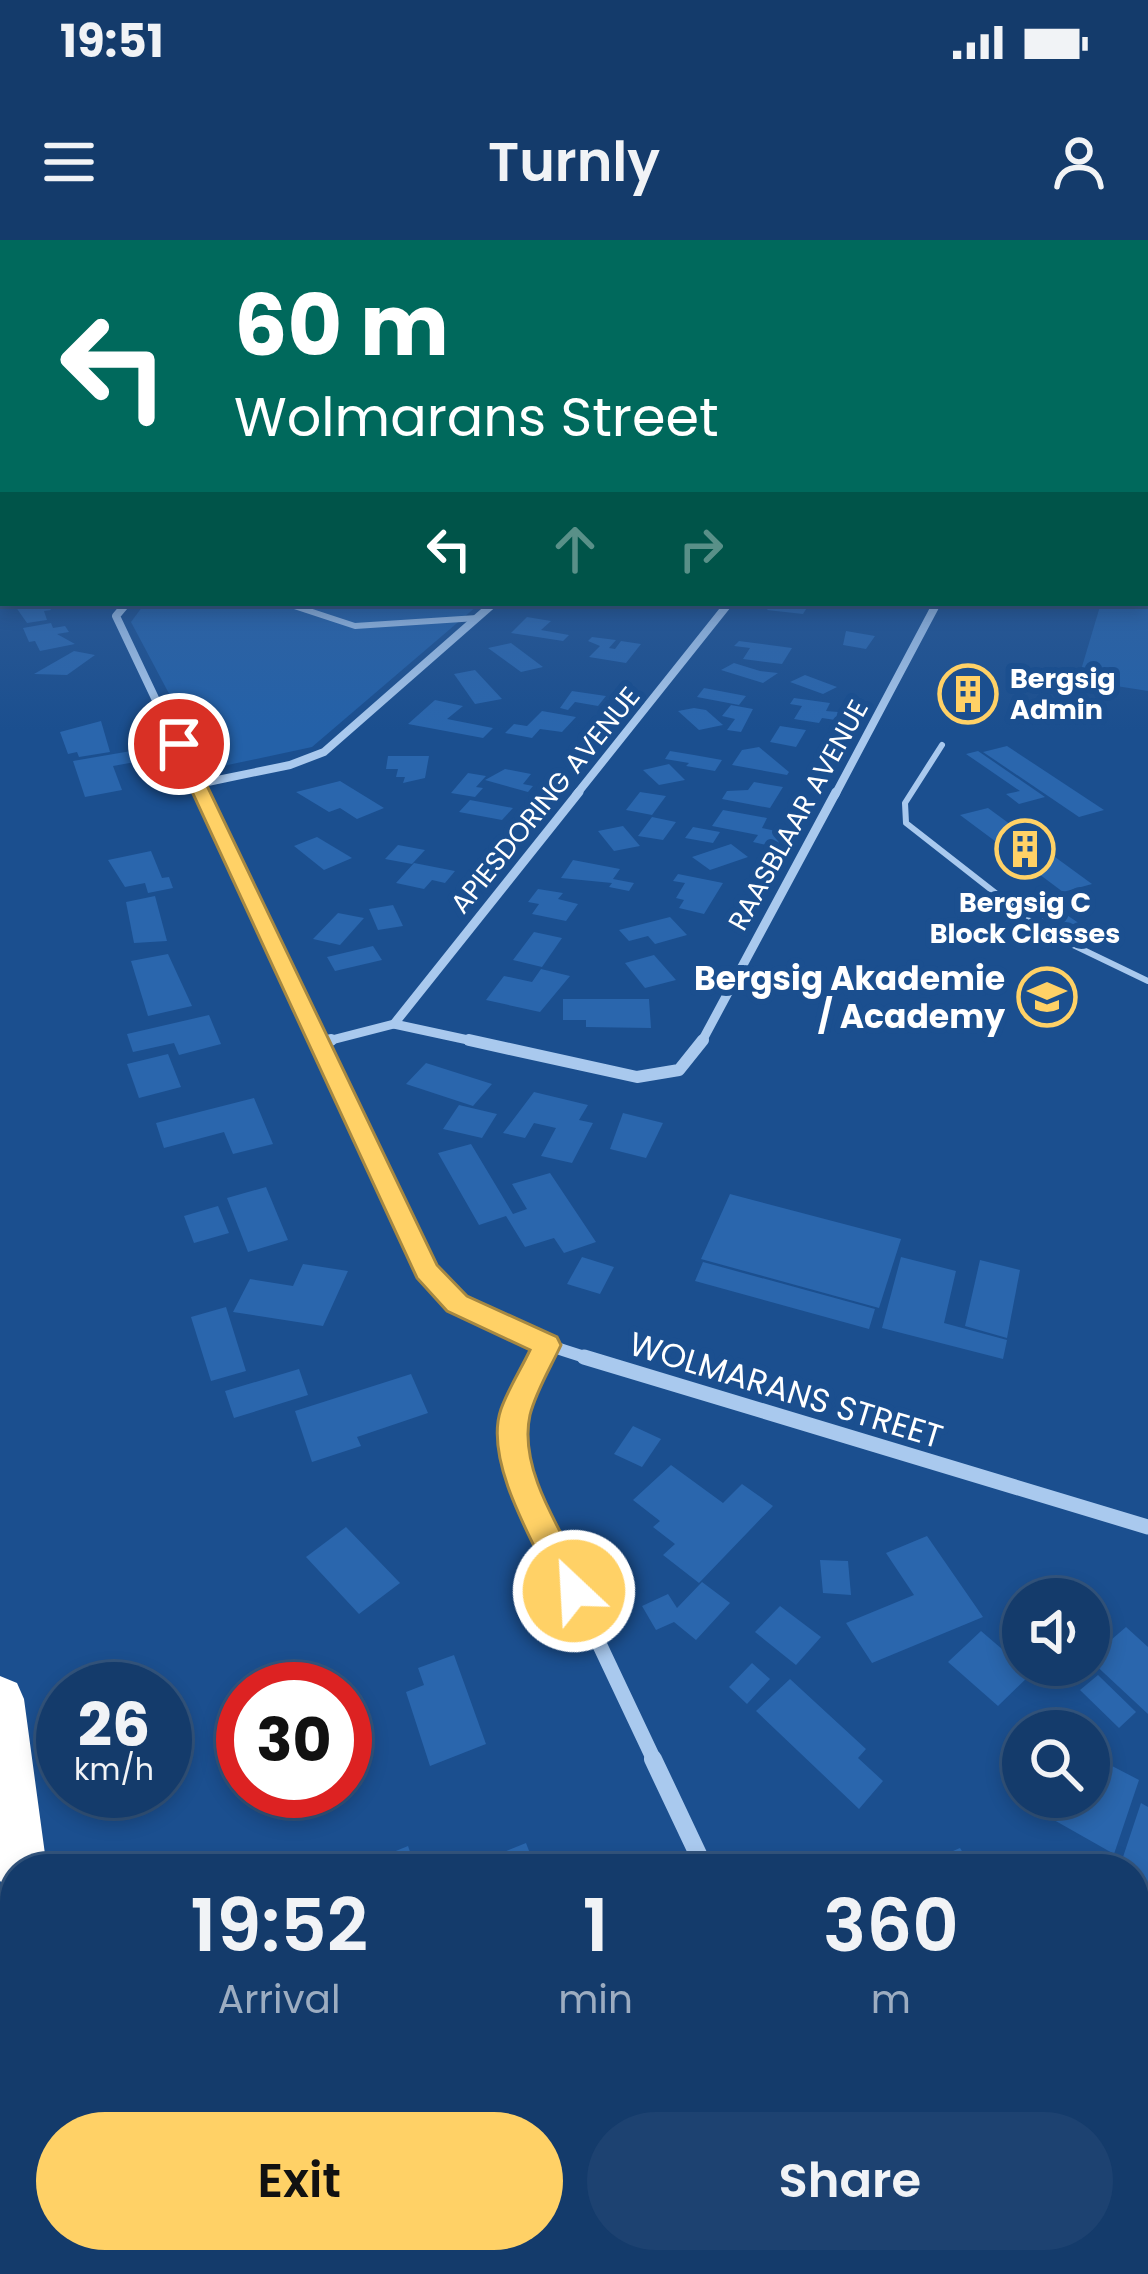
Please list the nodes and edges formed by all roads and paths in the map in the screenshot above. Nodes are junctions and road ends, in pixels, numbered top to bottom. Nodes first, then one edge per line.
1 (124, 606) edge
2 (291, 606) edge
3 (491, 606) edge
4 (727, 606) edge
5 (936, 606) edge
6 (477, 618) junction
7 (942, 746) dead end
8 (198, 784) junction
9 (1148, 982) edge
10 (394, 1024) junction
11 (320, 1042) junction
12 (547, 1345) junction
13 (1148, 1527) edge
14 (0, 1699) edge
15 (19, 1854) edge
16 (698, 1854) edge

1 - 8 street
2 - 6 lane
3 - 6 street
4 - 10 street, APIESDORING AVENUE
5 - 10 street, RAASBLAAR AVENUE
6 - 8 street
7 - 9 lane
8 - 11 street
10 - 11 street
11 - 12 street, WOLMARANS STREET
12 - 13 street, WOLMARANS STREET
12 - 16 street
14 - 15 highway

